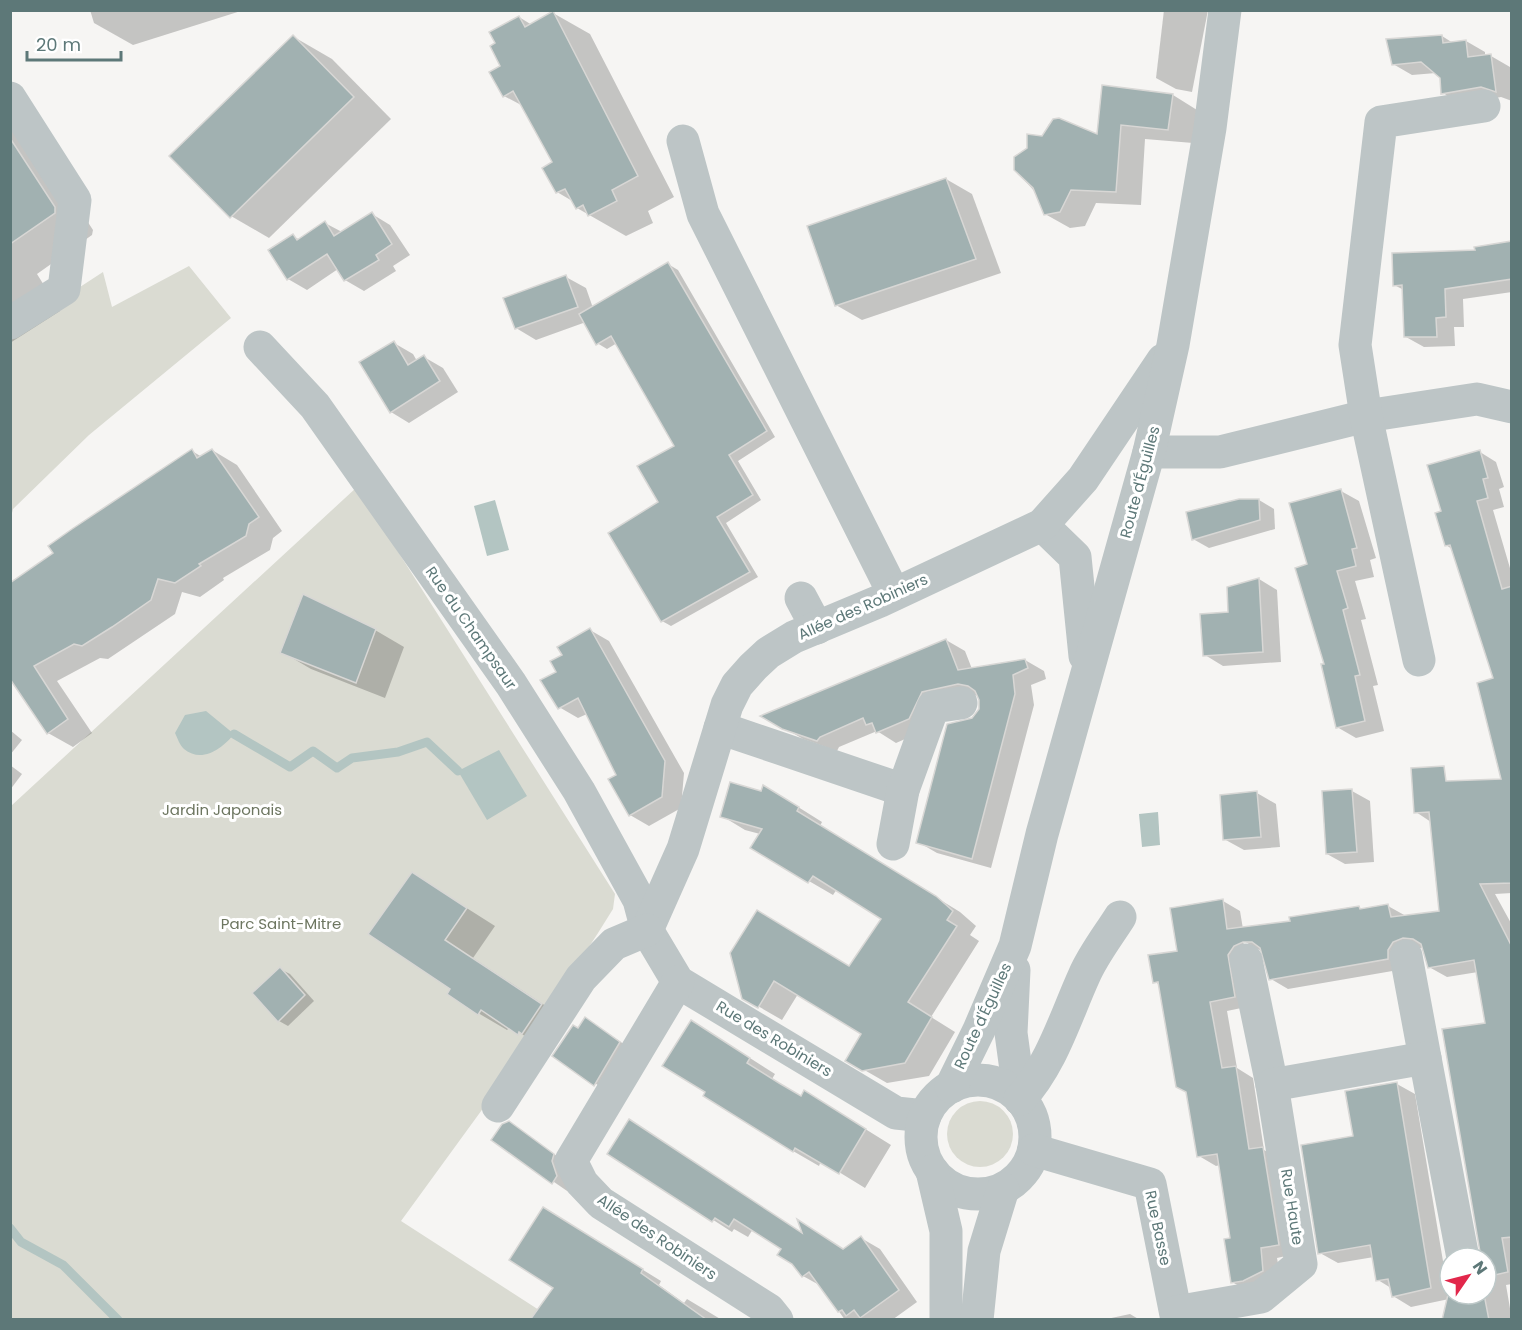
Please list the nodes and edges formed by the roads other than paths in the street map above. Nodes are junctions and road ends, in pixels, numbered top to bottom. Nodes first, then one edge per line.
1 (1225, 10) edge
2 (10, 98) edge
3 (1484, 106) dead end
4 (683, 141) dead end
5 (10, 323) edge
6 (1173, 345) junction
7 (260, 347) dead end
8 (1512, 407) edge
9 (1366, 417) junction
10 (1149, 452) junction
11 (1042, 525) junction
12 (894, 594) junction
13 (801, 598) dead end
14 (817, 628) junction
15 (1419, 660) dead end
16 (1087, 678) junction
17 (961, 703) dead end
18 (720, 728) junction
19 (903, 790) junction
20 (893, 844) dead end
21 (1120, 917) dead end
22 (647, 930) junction
23 (1015, 946) junction
24 (1406, 956) dead end
25 (1246, 960) dead end
26 (678, 982) junction
27 (1425, 1058) junction
28 (1272, 1085) junction
29 (951, 1087) junction
30 (1020, 1099) junction
31 (498, 1106) dead end
32 (925, 1116) junction
33 (1034, 1150) junction
34 (932, 1171) junction
35 (1003, 1189) junction
36 (1461, 1246) edge
37 (1177, 1316) edge
38 (777, 1320) edge
39 (946, 1320) edge
40 (977, 1320) edge

1 - 6 street, Route d'Éguilles
2 - 5 street
3 - 9 street
4 - 12 street
6 - 10 street, Route d'Éguilles
6 - 11 street, Allée des Robiniers
7 - 22 street, Rue du Champsaur
8 - 9 street
9 - 10 street
9 - 15 street
10 - 16 street, Route d'Éguilles
11 - 12 street, Allée des Robiniers
11 - 16 street
12 - 14 street, Allée des Robiniers
13 - 14 street
14 - 18 street, Allée des Robiniers
16 - 23 street, Route d'Éguilles
17 - 19 street
18 - 19 street
18 - 22 street, Allée des Robiniers
19 - 20 street
21 - 30 street
22 - 26 street, Rue des Robiniers
22 - 31 street
23 - 29 street, Route d'Éguilles
23 - 30 street, Route d'Éguilles
24 - 27 street
25 - 28 street, Rue Haute
26 - 32 street, Rue des Robiniers
26 - 38 street, Allée des Robiniers
27 - 28 street
27 - 36 street
28 - 37 street, Rue Haute
29 - 30 street
29 - 32 street
30 - 33 street
32 - 34 street
33 - 35 street
33 - 37 street, Rue Basse
34 - 35 street
34 - 39 street
35 - 40 street

